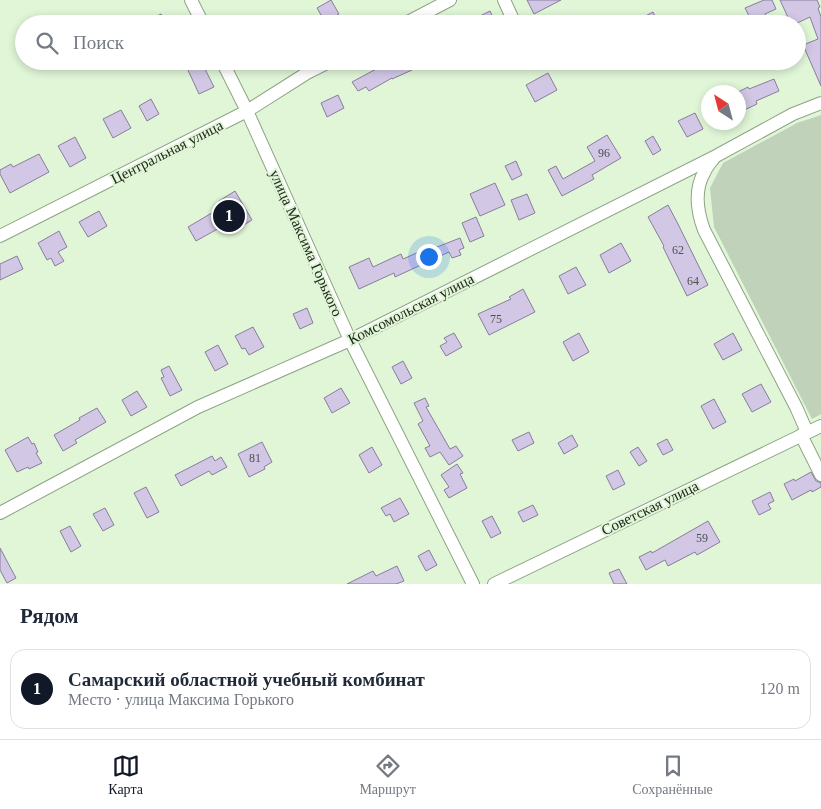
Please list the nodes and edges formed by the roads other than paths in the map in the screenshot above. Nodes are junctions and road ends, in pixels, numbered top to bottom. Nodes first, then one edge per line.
1 (191, 0) edge
2 (450, 0) edge
3 (504, 0) edge
4 (198, 15) edge
5 (421, 15) edge
6 (512, 15) edge
7 (226, 70) edge
8 (313, 70) edge
9 (821, 103) edge
10 (247, 111) junction
11 (716, 156) junction
12 (0, 236) edge
13 (350, 340) junction
14 (821, 426) edge
15 (804, 434) junction
16 (821, 475) edge
17 (0, 513) edge
18 (473, 584) edge
19 (494, 584) edge

1 - 4 street
2 - 5 street
3 - 6 street
7 - 10 street, улица Максима Горького
8 - 10 street, Центральная улица
9 - 11 street, Комсомольская улица
10 - 12 street, Центральная улица
10 - 13 street, улица Максима Горького
11 - 13 street, Комсомольская улица
11 - 15 street
13 - 17 street, Комсомольская улица
13 - 18 street, улица Максима Горького
14 - 15 street, Советская улица
15 - 16 street
15 - 19 street, Советская улица

